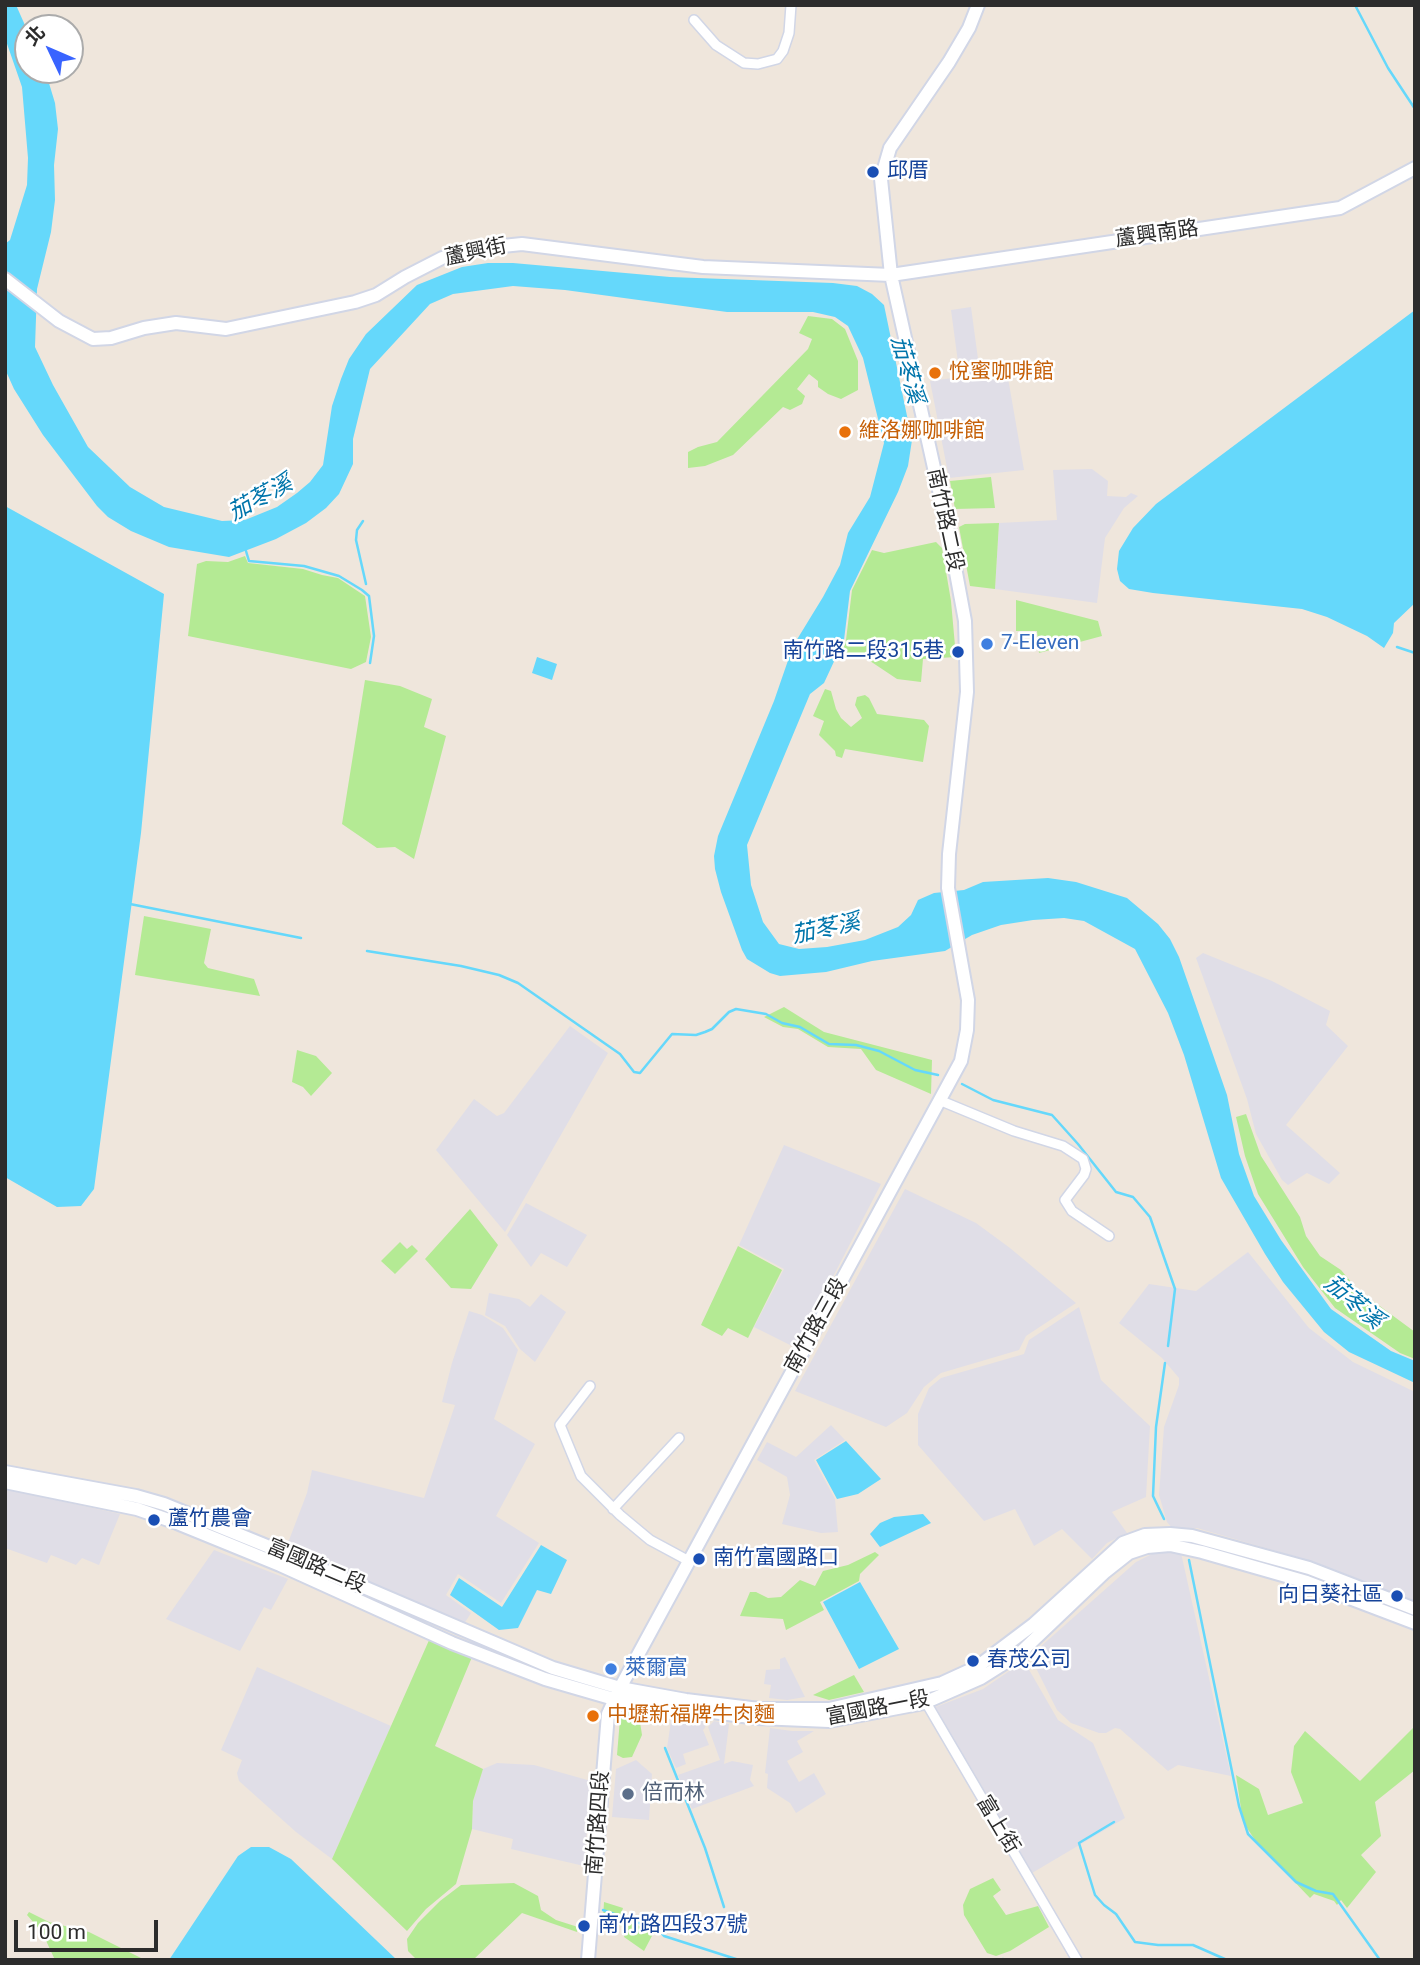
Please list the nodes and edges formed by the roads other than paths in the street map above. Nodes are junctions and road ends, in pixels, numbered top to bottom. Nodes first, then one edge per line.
1 (791, 5) edge
2 (978, 5) edge
3 (694, 20) dead end
4 (1415, 168) edge
5 (891, 275) junction
6 (5, 279) edge
7 (948, 888) joint
8 (939, 1100) junction
9 (1109, 1236) dead end
10 (590, 1386) dead end
11 (679, 1438) dead end
12 (5, 1472) edge
13 (5, 1482) edge
14 (613, 1509) junction
15 (689, 1561) junction
16 (1415, 1609) edge
17 (1415, 1623) edge
18 (922, 1688) junction
19 (617, 1694) junction
20 (925, 1703) junction
21 (588, 1960) edge
22 (1077, 1960) edge

1 - 3 street
2 - 5 street, 南竹路二段
4 - 5 street, 蘆興南路
5 - 6 street, 蘆興街
5 - 7 street, 南竹路二段
7 - 8 street, 南竹路三段
8 - 9 street
8 - 15 street, 南竹路三段
10 - 14 street
11 - 14 street
12 - 19 street, 富國路二段
13 - 19 street, 富國路二段
14 - 15 street
15 - 19 street, 南竹路三段
16 - 18 street, 富國路一段
17 - 20 street, 富國路一段
18 - 19 street, 富國路一段
18 - 20 street, 富上街
19 - 20 street, 富國路一段
19 - 21 street, 南竹路四段
20 - 22 street, 富上街

